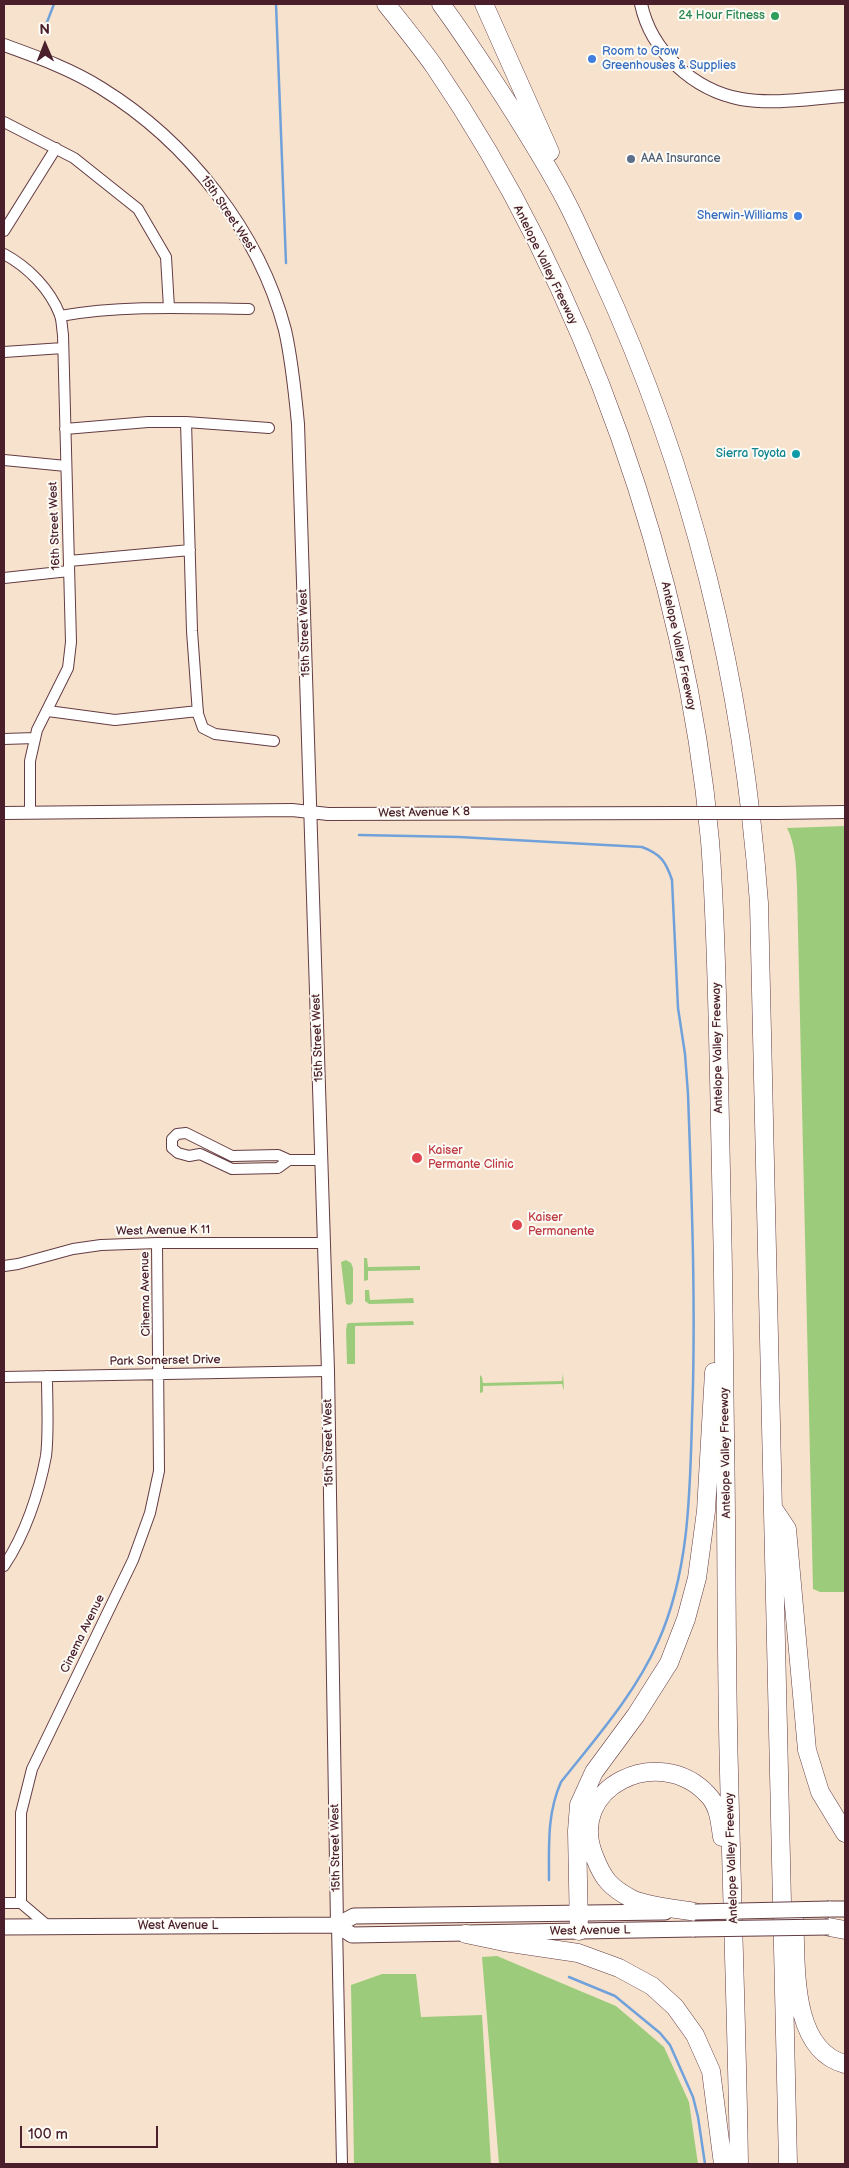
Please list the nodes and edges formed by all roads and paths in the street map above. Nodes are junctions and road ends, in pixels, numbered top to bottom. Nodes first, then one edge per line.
1 (386, 4) edge
2 (441, 4) edge
3 (484, 4) edge
4 (641, 4) edge
5 (4, 46) edge
6 (845, 96) edge
7 (4, 122) edge
8 (56, 148) junction
9 (565, 199) junction
10 (4, 231) edge
11 (4, 254) edge
12 (169, 308) junction
13 (249, 309) dead end
14 (60, 316) junction
15 (63, 348) junction
16 (4, 352) edge
17 (186, 422) junction
18 (269, 428) dead end
19 (65, 429) junction
20 (4, 460) edge
21 (66, 466) junction
22 (190, 550) junction
23 (69, 566) junction
24 (4, 578) edge
25 (48, 711) junction
26 (198, 711) junction
27 (35, 738) junction
28 (4, 739) edge
29 (274, 741) dead end
30 (311, 812) junction
31 (845, 812) edge
32 (30, 813) junction
33 (4, 814) edge
34 (204, 1140) junction
35 (200, 1154) junction
36 (289, 1160) junction
37 (321, 1160) junction
38 (157, 1243) junction
39 (324, 1243) junction
40 (4, 1266) edge
41 (724, 1305) junction
42 (328, 1371) junction
43 (160, 1374) junction
44 (4, 1376) edge
45 (47, 1376) junction
46 (773, 1508) junction
47 (4, 1566) edge
48 (780, 1824) junction
49 (845, 1833) edge
50 (4, 1903) edge
51 (21, 1903) junction
52 (845, 1909) edge
53 (695, 1920) junction
54 (579, 1922) junction
55 (337, 1925) junction
56 (48, 1926) junction
57 (4, 1927) edge
58 (840, 1928) edge
59 (466, 1934) junction
60 (737, 2010) junction
61 (845, 2064) edge
62 (342, 2164) edge
63 (723, 2164) edge
64 (739, 2164) edge
65 (788, 2164) edge

1 - 41 highway, Antelope Valley Freeway
2 - 9 highway
3 - 9 highway
4 - 6 street
5 - 30 street, 15th Street West
7 - 8 street
8 - 10 street
8 - 12 street
9 - 46 highway
11 - 14 street, 16th Street West
12 - 13 street
12 - 14 street
14 - 15 street, 16th Street West
15 - 16 street
15 - 19 street, 16th Street West
17 - 18 street
17 - 19 street
17 - 22 street
19 - 21 street, 16th Street West
20 - 21 street
21 - 23 street, 16th Street West
22 - 23 street
22 - 26 street
23 - 24 street
23 - 25 street, 16th Street West
25 - 26 street
25 - 27 street, 16th Street West
26 - 29 street
27 - 28 street
27 - 32 street, 16th Street West
30 - 31 street, West Avenue K 8, bridge
30 - 32 street, West Avenue K 8
30 - 37 street, 15th Street West
32 - 33 street, West Avenue K 8
34 - 35 street
34 - 35 street
34 - 36 street
35 - 36 street
36 - 37 street
37 - 39 street, 15th Street West
38 - 39 street, West Avenue K 11
38 - 40 street, West Avenue K 11
38 - 43 street, Cihema Avenue
39 - 42 street, 15th Street West
41 - 54 highway
41 - 60 highway, Antelope Valley Freeway
42 - 43 street, Park Somerset Drive
42 - 55 street, 15th Street West
43 - 45 street, Park Somerset Drive
43 - 51 street, Cinema Avenue
44 - 45 street, Park Somerset Drive
45 - 47 street
46 - 48 highway
46 - 49 highway
48 - 61 highway
48 - 65 highway
50 - 51 street
51 - 56 street
52 - 53 main road, West Avenue L, bridge
53 - 54 main road, West Avenue L
53 - 58 main road, West Avenue L, bridge
53 - 60 highway
54 - 55 main road, West Avenue L
54 - 59 main road, West Avenue L
55 - 56 main road, West Avenue L
55 - 59 main road, West Avenue L
55 - 62 street, 15th Street West
56 - 57 main road, West Avenue L
59 - 63 highway
60 - 64 highway, Antelope Valley Freeway

